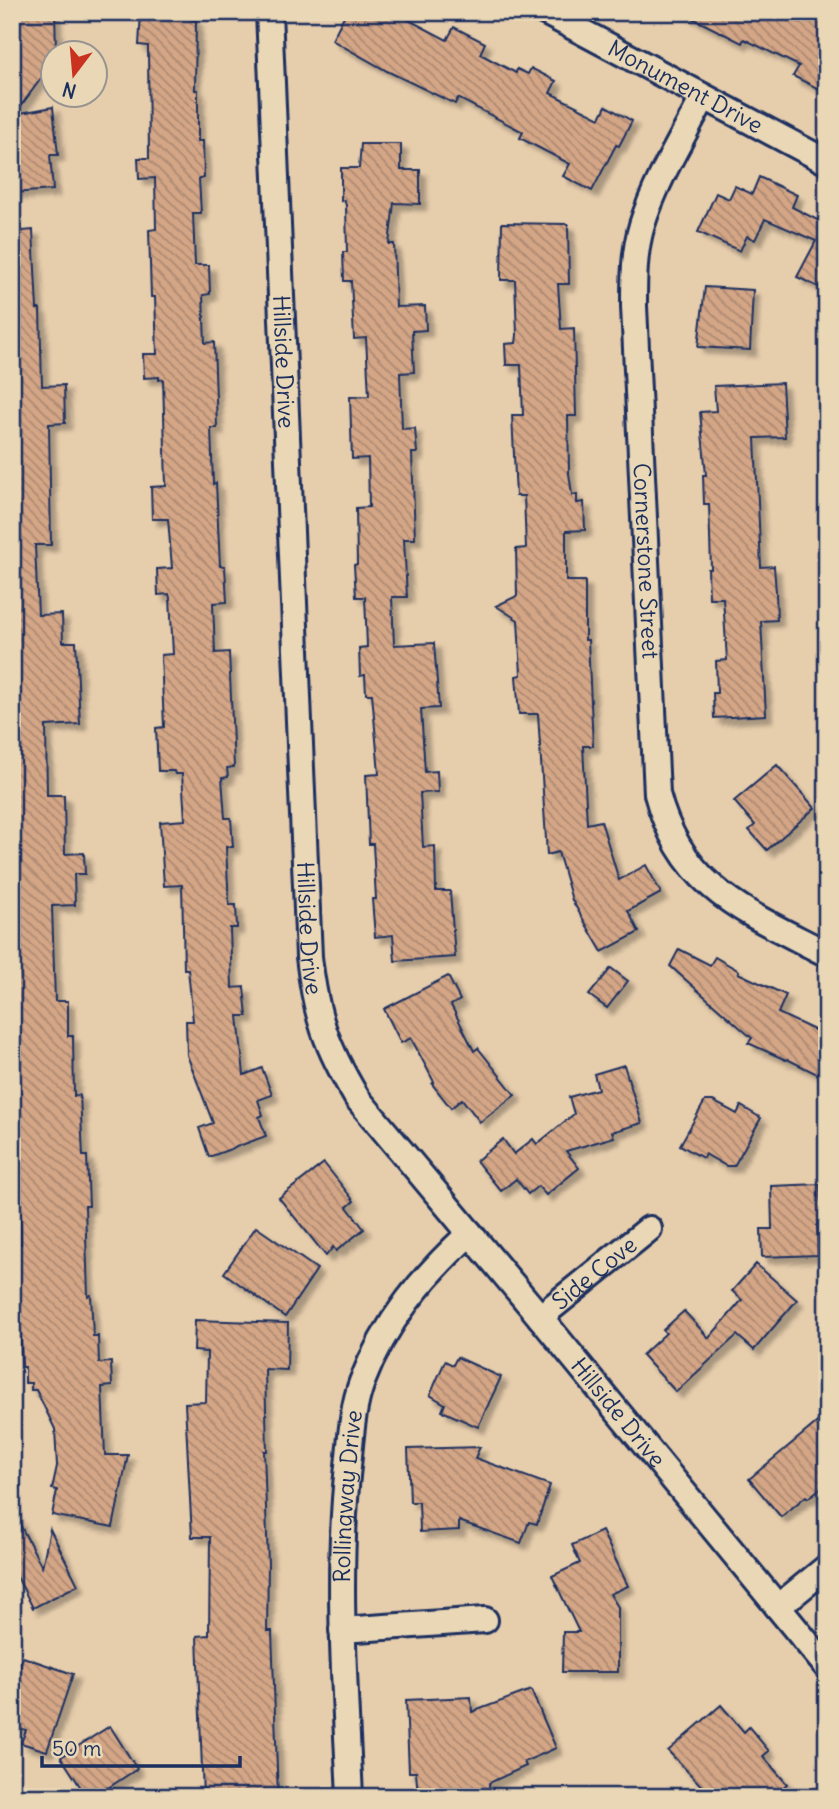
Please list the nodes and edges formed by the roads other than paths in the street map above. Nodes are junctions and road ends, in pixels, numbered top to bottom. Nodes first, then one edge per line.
1 (269, 12) edge
2 (545, 12) edge
3 (703, 98) junction
4 (827, 162) edge
5 (827, 954) edge
6 (649, 1229) dead end
7 (470, 1233) junction
8 (540, 1317) junction
9 (827, 1567) edge
10 (778, 1607) junction
11 (485, 1620) dead end
12 (342, 1630) junction
13 (827, 1667) edge
14 (350, 1797) edge

1 - 7 street, Hillside Drive
2 - 3 street, Monument Drive
3 - 4 street, Monument Drive
3 - 5 street, Cornerstone Street
6 - 8 street, Side Cove
7 - 8 street, Hillside Drive
7 - 12 street, Rollingway Drive
8 - 10 street, Hillside Drive
9 - 10 street
10 - 13 street, Hillside Drive
11 - 12 street
12 - 14 street, Rollingway Drive

